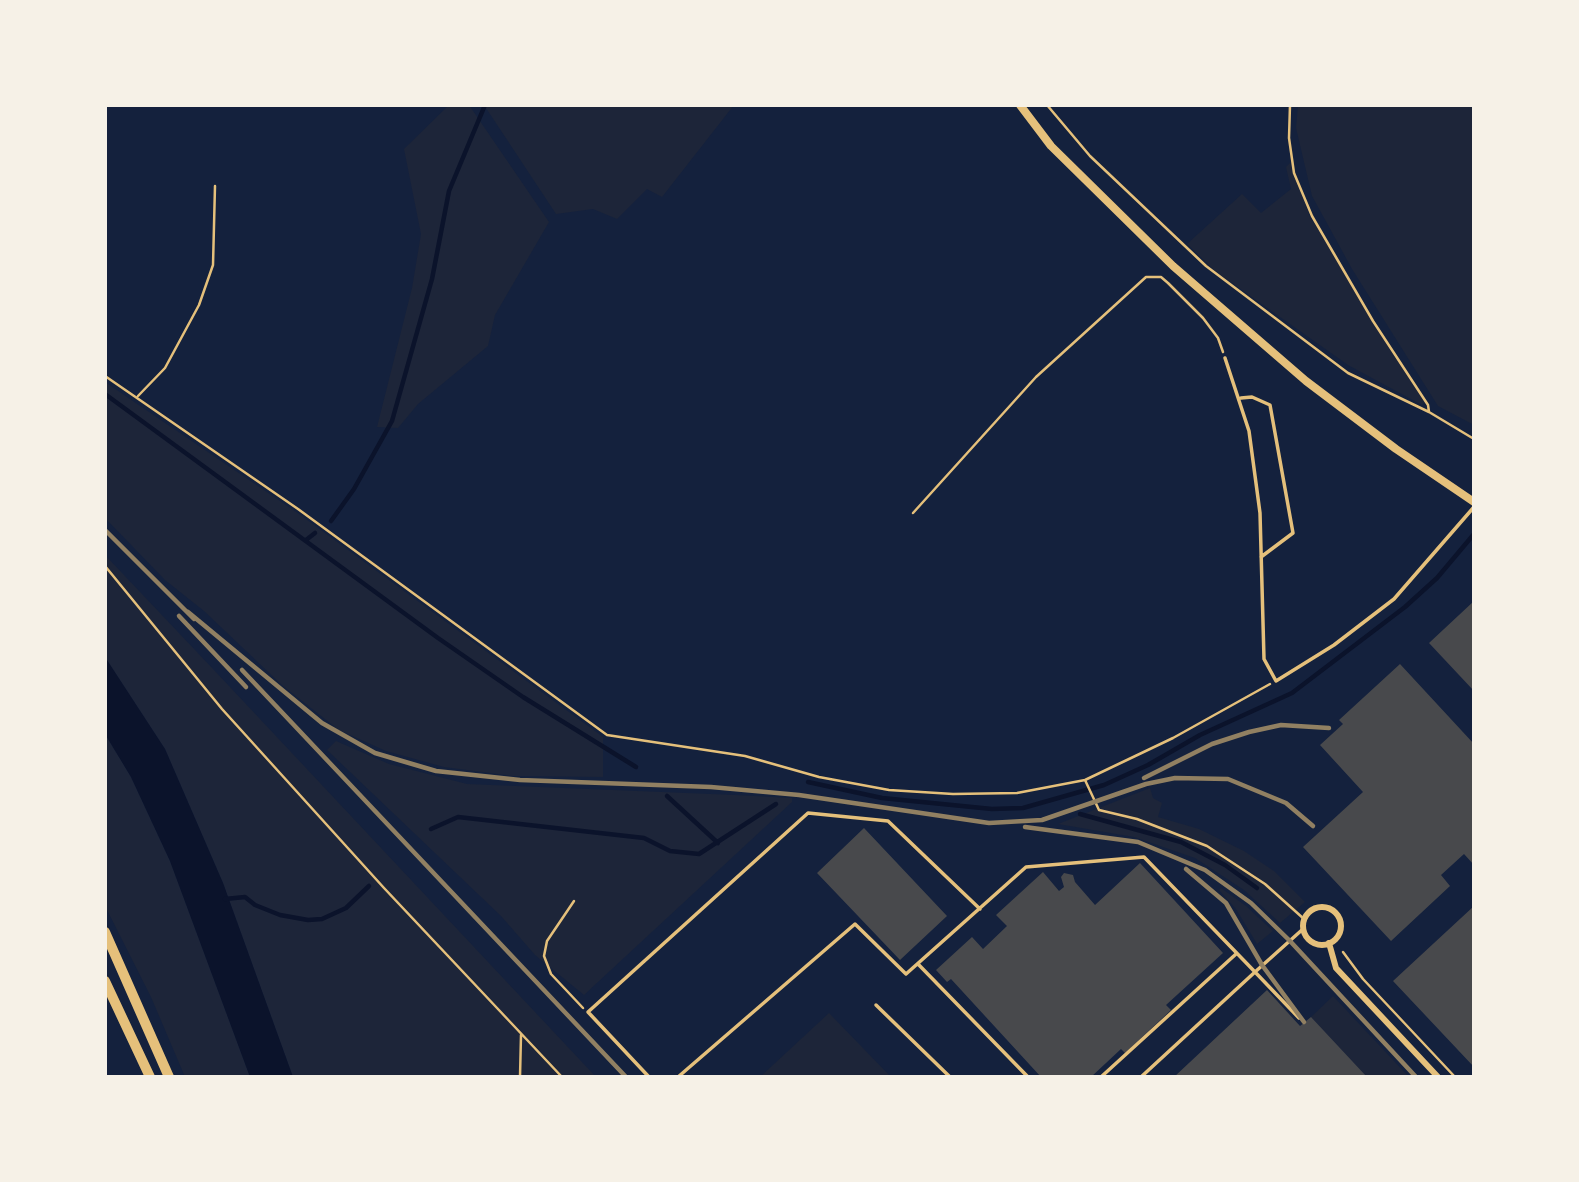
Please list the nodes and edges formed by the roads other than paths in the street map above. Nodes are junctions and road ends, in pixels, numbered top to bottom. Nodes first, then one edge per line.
1 (1020, 105) edge
2 (1226, 358) road end
3 (1241, 398) junction
4 (1474, 502) edge
5 (1474, 508) edge
6 (1261, 557) junction
7 (980, 909) junction
8 (1303, 929) junction
9 (105, 932) edge
10 (1331, 942) junction
11 (1236, 954) junction
12 (918, 964) junction
13 (1255, 972) junction
14 (105, 981) edge
15 (876, 1005) dead end
16 (1299, 1018) dead end
17 (150, 1077) edge
18 (169, 1077) edge
19 (649, 1077) edge
20 (678, 1077) edge
21 (950, 1077) edge
22 (1028, 1077) edge
23 (1101, 1077) edge
24 (1141, 1077) edge
25 (1438, 1077) edge

1 - 4 street
2 - 3 lane
3 - 6 lane
3 - 6 lane
5 - 6 lane
7 - 11 lane
7 - 12 lane
7 - 19 lane
8 - 10 street
8 - 10 street
8 - 13 lane
9 - 18 highway
10 - 25 street
11 - 13 lane
11 - 23 lane
12 - 20 lane
12 - 22 lane
13 - 16 lane
13 - 24 lane
14 - 17 highway
15 - 21 lane

